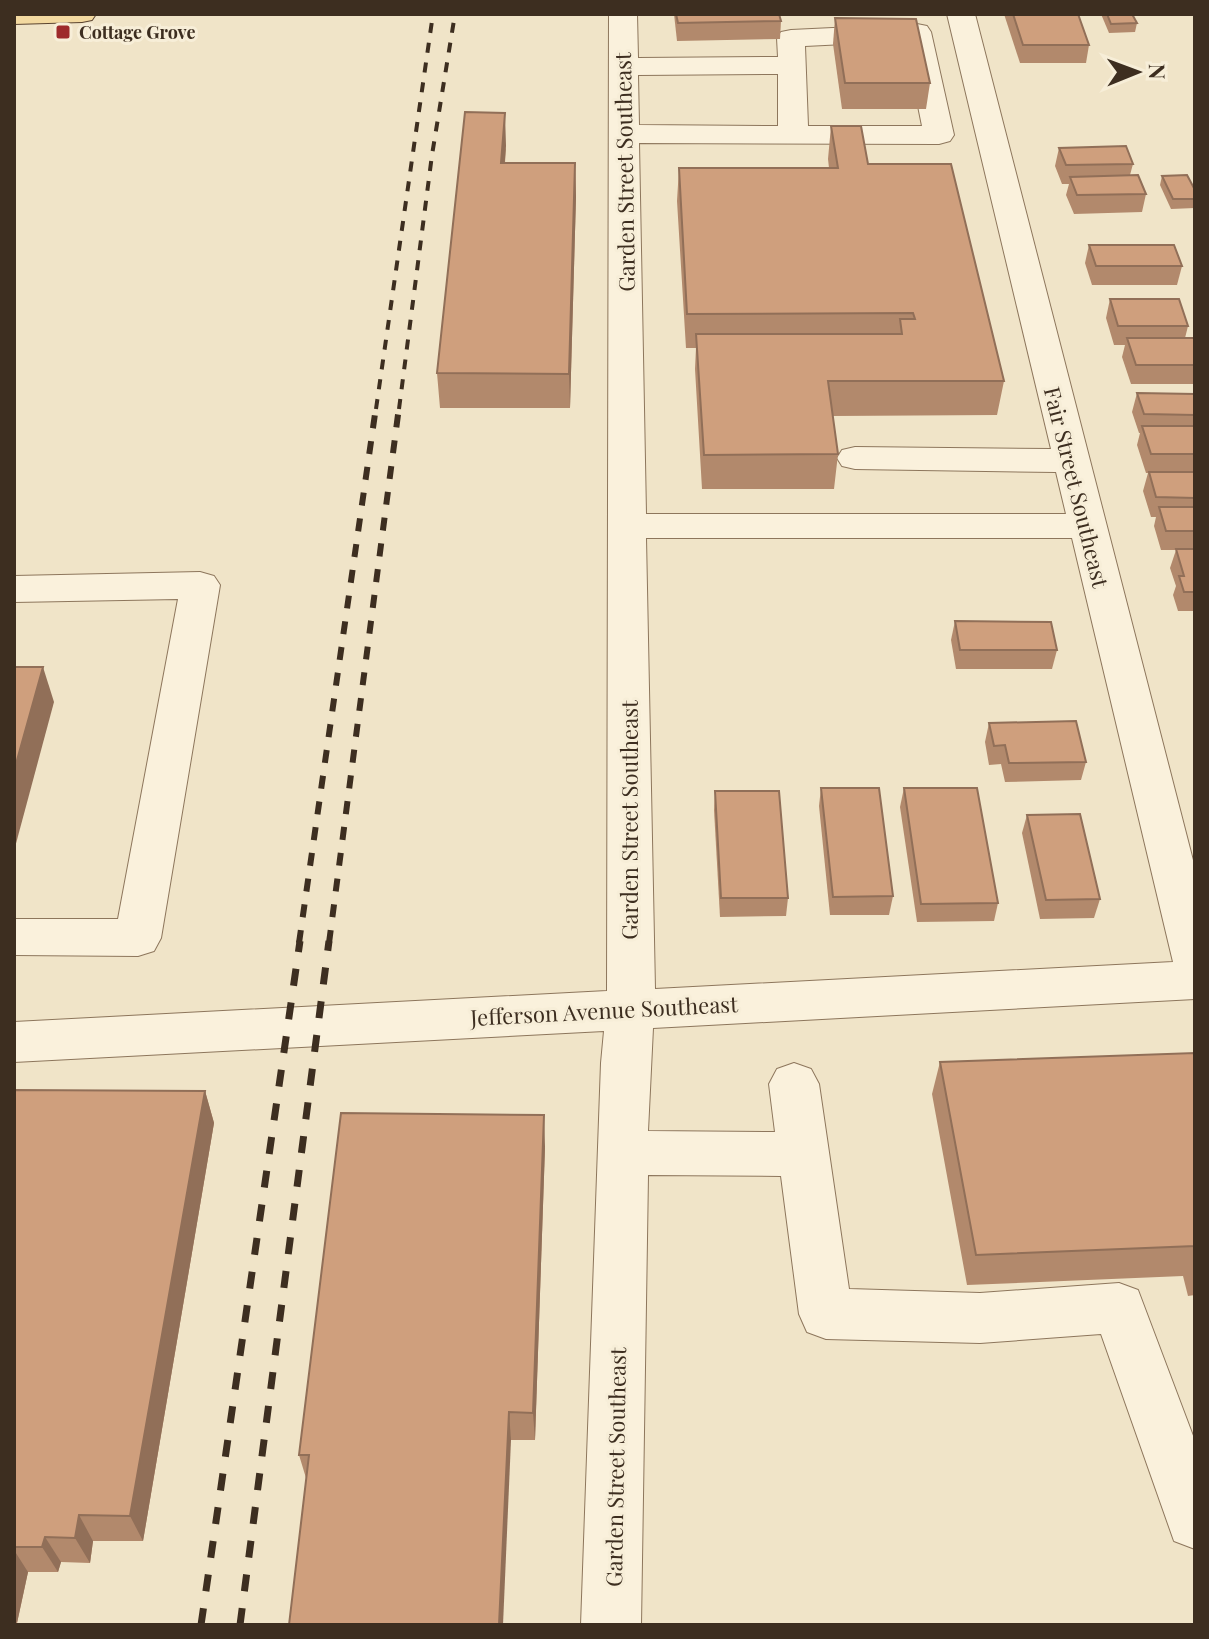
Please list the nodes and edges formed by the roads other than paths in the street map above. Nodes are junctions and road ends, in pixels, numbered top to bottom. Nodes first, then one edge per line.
1 (82, 14) edge
2 (623, 14) edge
3 (961, 14) edge
4 (18, 15) edge
5 (972, 60) junction
6 (923, 61) junction
7 (792, 65) junction
8 (623, 67) junction
9 (985, 112) junction
10 (935, 113) junction
11 (624, 134) junction
12 (793, 135) junction
13 (855, 458) dead end
14 (1071, 461) junction
15 (627, 526) junction
16 (1087, 526) junction
17 (14, 589) edge
18 (14, 937) edge
19 (1195, 959) edge
20 (1195, 980) edge
21 (631, 1009) junction
22 (14, 1042) edge
23 (794, 1084) dead end
24 (623, 1153) junction
25 (804, 1154) junction
26 (1195, 1520) edge
27 (611, 1625) edge

1 - 4 main road
2 - 8 street, Garden Street Southeast
3 - 5 street, Fair Street Southeast
5 - 6 street
5 - 9 street, Fair Street Southeast
6 - 7 street
6 - 10 street
7 - 8 street
7 - 12 street
8 - 11 street, Garden Street Southeast
9 - 10 street
9 - 14 street, Fair Street Southeast
10 - 12 street
11 - 12 street
11 - 15 street, Garden Street Southeast
13 - 14 street
14 - 16 street, Fair Street Southeast
15 - 16 street
15 - 21 street, Garden Street Southeast
16 - 19 street, Fair Street Southeast
17 - 18 street
20 - 21 street, Jefferson Avenue Southeast
21 - 22 street, Jefferson Avenue Southeast
21 - 24 street, Garden Street Southeast
23 - 25 street
24 - 25 street
24 - 27 street, Garden Street Southeast
25 - 26 street

